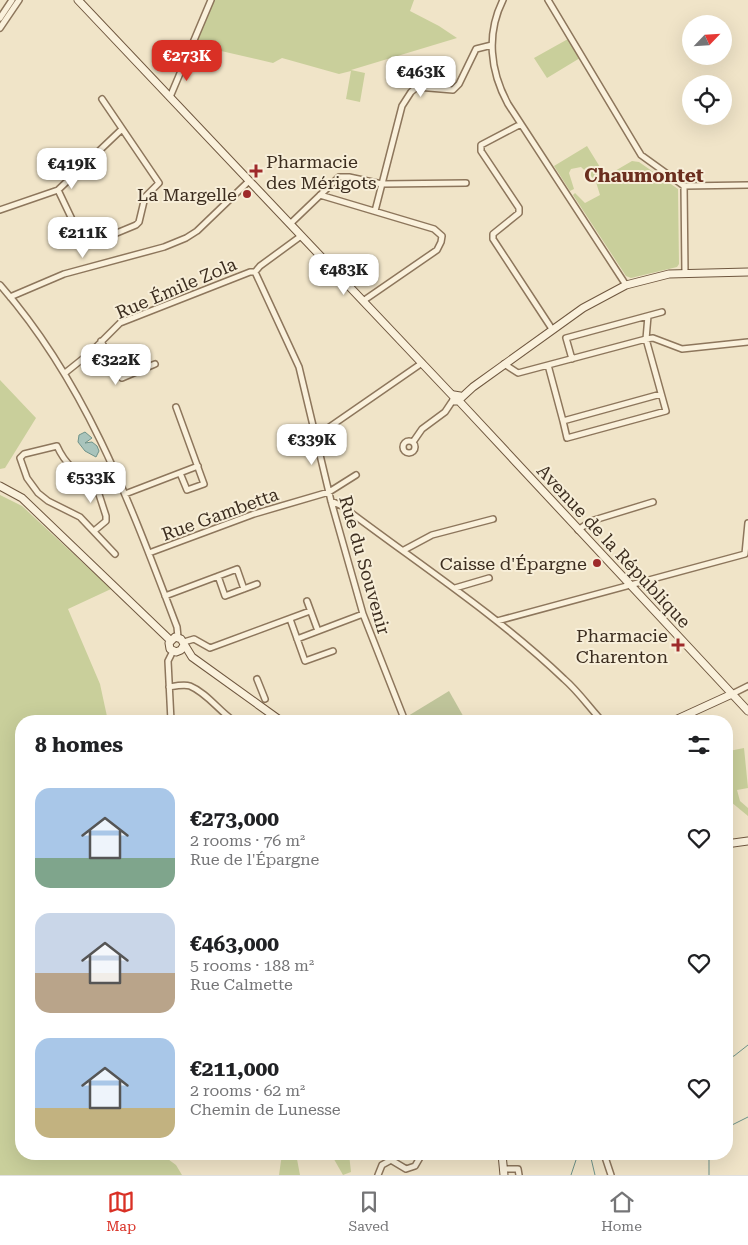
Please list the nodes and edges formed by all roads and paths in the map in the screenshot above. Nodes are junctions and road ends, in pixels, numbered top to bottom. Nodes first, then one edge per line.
1 (12, 0) edge
2 (20, 0) edge
3 (78, 0) edge
4 (211, 0) edge
5 (503, 0) edge
6 (548, 0) edge
7 (0, 18) edge
8 (0, 28) edge
9 (492, 45) junction
10 (170, 97) junction
11 (102, 99) dead end
12 (520, 124) junction
13 (121, 130) junction
14 (249, 181) junction
15 (466, 183) dead end
16 (382, 184) junction
17 (748, 184) edge
18 (684, 186) junction
19 (58, 190) junction
20 (320, 195) junction
21 (0, 210) edge
22 (376, 211) junction
23 (290, 224) junction
24 (301, 236) junction
25 (95, 242) junction
26 (98, 248) dead end
27 (255, 272) junction
28 (748, 272) edge
29 (685, 273) junction
30 (0, 285) edge
31 (626, 285) junction
32 (10, 297) junction
33 (363, 301) junction
34 (662, 312) dead end
35 (648, 316) junction
36 (552, 329) junction
37 (646, 339) junction
38 (100, 341) junction
39 (748, 342) edge
40 (572, 359) junction
41 (422, 363) junction
42 (155, 364) dead end
43 (504, 364) junction
44 (548, 365) junction
45 (64, 374) junction
46 (661, 394) junction
47 (456, 398) junction
48 (176, 407) dead end
49 (563, 421) junction
50 (315, 437) junction
51 (413, 442) dead end
52 (198, 466) junction
53 (180, 473) junction
54 (116, 474) junction
55 (356, 476) dead end
56 (95, 482) junction
57 (0, 486) edge
58 (329, 492) junction
59 (124, 494) junction
60 (331, 501) junction
61 (653, 502) dead end
62 (492, 519) dead end
63 (748, 523) edge
64 (578, 530) junction
65 (94, 531) junction
66 (404, 550) junction
67 (149, 553) junction
68 (115, 554) dead end
69 (747, 554) edge
70 (218, 576) junction
71 (489, 578) dead end
72 (257, 584) dead end
73 (629, 584) junction
74 (455, 588) junction
75 (244, 589) junction
76 (165, 596) junction
77 (307, 601) dead end
78 (310, 611) junction
79 (363, 614) junction
80 (290, 619) junction
81 (497, 620) junction
82 (318, 631) junction
83 (297, 639) junction
84 (170, 640) junction
85 (182, 641) junction
86 (176, 651) junction
87 (333, 651) dead end
88 (192, 657) junction
89 (257, 680) dead end
90 (169, 686) junction
91 (748, 686) edge
92 (732, 694) junction
93 (265, 699) dead end
94 (748, 711) edge
95 (171, 715) edge
96 (226, 715) edge
97 (273, 715) edge
98 (403, 715) edge
99 (597, 715) edge
100 (686, 715) edge
101 (748, 841) edge
102 (733, 843) edge
103 (391, 1160) joint
104 (419, 1160) edge
105 (606, 1160) edge
106 (522, 1163) dead end
107 (504, 1172) edge
108 (519, 1172) edge
109 (378, 1175) edge
110 (611, 1175) edge

1 - 7 street
2 - 8 street
3 - 10 main road, Avenue de la République
4 - 10 street
5 - 9 street
6 - 18 street
9 - 12 street
9 - 16 street
10 - 14 main road, Avenue de la République
11 - 13 street
12 - 31 street
12 - 36 street
13 - 19 street
13 - 25 street
14 - 23 main road, Avenue de la République
14 - 32 street
15 - 16 street
16 - 20 street
16 - 22 street
17 - 18 street
18 - 29 street
19 - 21 street
19 - 25 street
20 - 22 street
20 - 23 street
22 - 33 street
23 - 24 main road, Avenue de la République
24 - 27 street
24 - 33 main road, Avenue de la République
25 - 26 street
27 - 38 street, Rue Émile Zola
27 - 50 street, Rue du Souvenir
28 - 29 main road
29 - 31 main road
30 - 32 street
31 - 36 main road
32 - 45 street
33 - 41 main road, Avenue de la République
34 - 35 street
35 - 37 street
35 - 40 street
36 - 43 main road
37 - 39 street
37 - 40 street
37 - 46 street
38 - 42 street
38 - 45 street, Rue Émile Zola
40 - 44 street
41 - 47 main road, Avenue de la République
41 - 50 street
43 - 44 street
43 - 47 main road
44 - 49 street
45 - 54 street
46 - 49 street
46 - 49 street
47 - 51 street
47 - 64 main road, Avenue de la République
48 - 52 street
50 - 58 street, Rue du Souvenir
52 - 53 street
52 - 53 street
53 - 59 street
54 - 56 street
54 - 59 street
55 - 58 street, Rue Gambetta
56 - 65 street
56 - 65 street
57 - 84 main road
58 - 60 street, Rue du Souvenir
58 - 67 street, Rue Gambetta
59 - 67 street
60 - 66 street
60 - 79 street, Rue du Souvenir
61 - 64 street
62 - 66 street
63 - 69 street
64 - 73 main road, Avenue de la République
65 - 68 street
66 - 74 street
67 - 76 street
69 - 73 street
70 - 75 street
70 - 75 street
70 - 76 street
71 - 74 street
72 - 75 street
73 - 81 street
73 - 92 main road, Avenue de la République
74 - 81 street
76 - 85 street
77 - 78 street
78 - 80 street
78 - 82 street
79 - 82 street
79 - 98 street, Rue du Souvenir
80 - 83 street
80 - 85 street
81 - 99 street
82 - 83 street
83 - 87 street
84 - 85 main road
84 - 86 main road
85 - 86 main road
85 - 88 main road
86 - 88 main road
86 - 90 street
88 - 97 main road
89 - 93 street
90 - 95 street
90 - 96 street
91 - 92 street
92 - 94 main road, Avenue de la République
92 - 100 main road
101 - 102 main road
103 - 104 street
103 - 109 street
105 - 110 street
106 - 108 street
107 - 108 street

